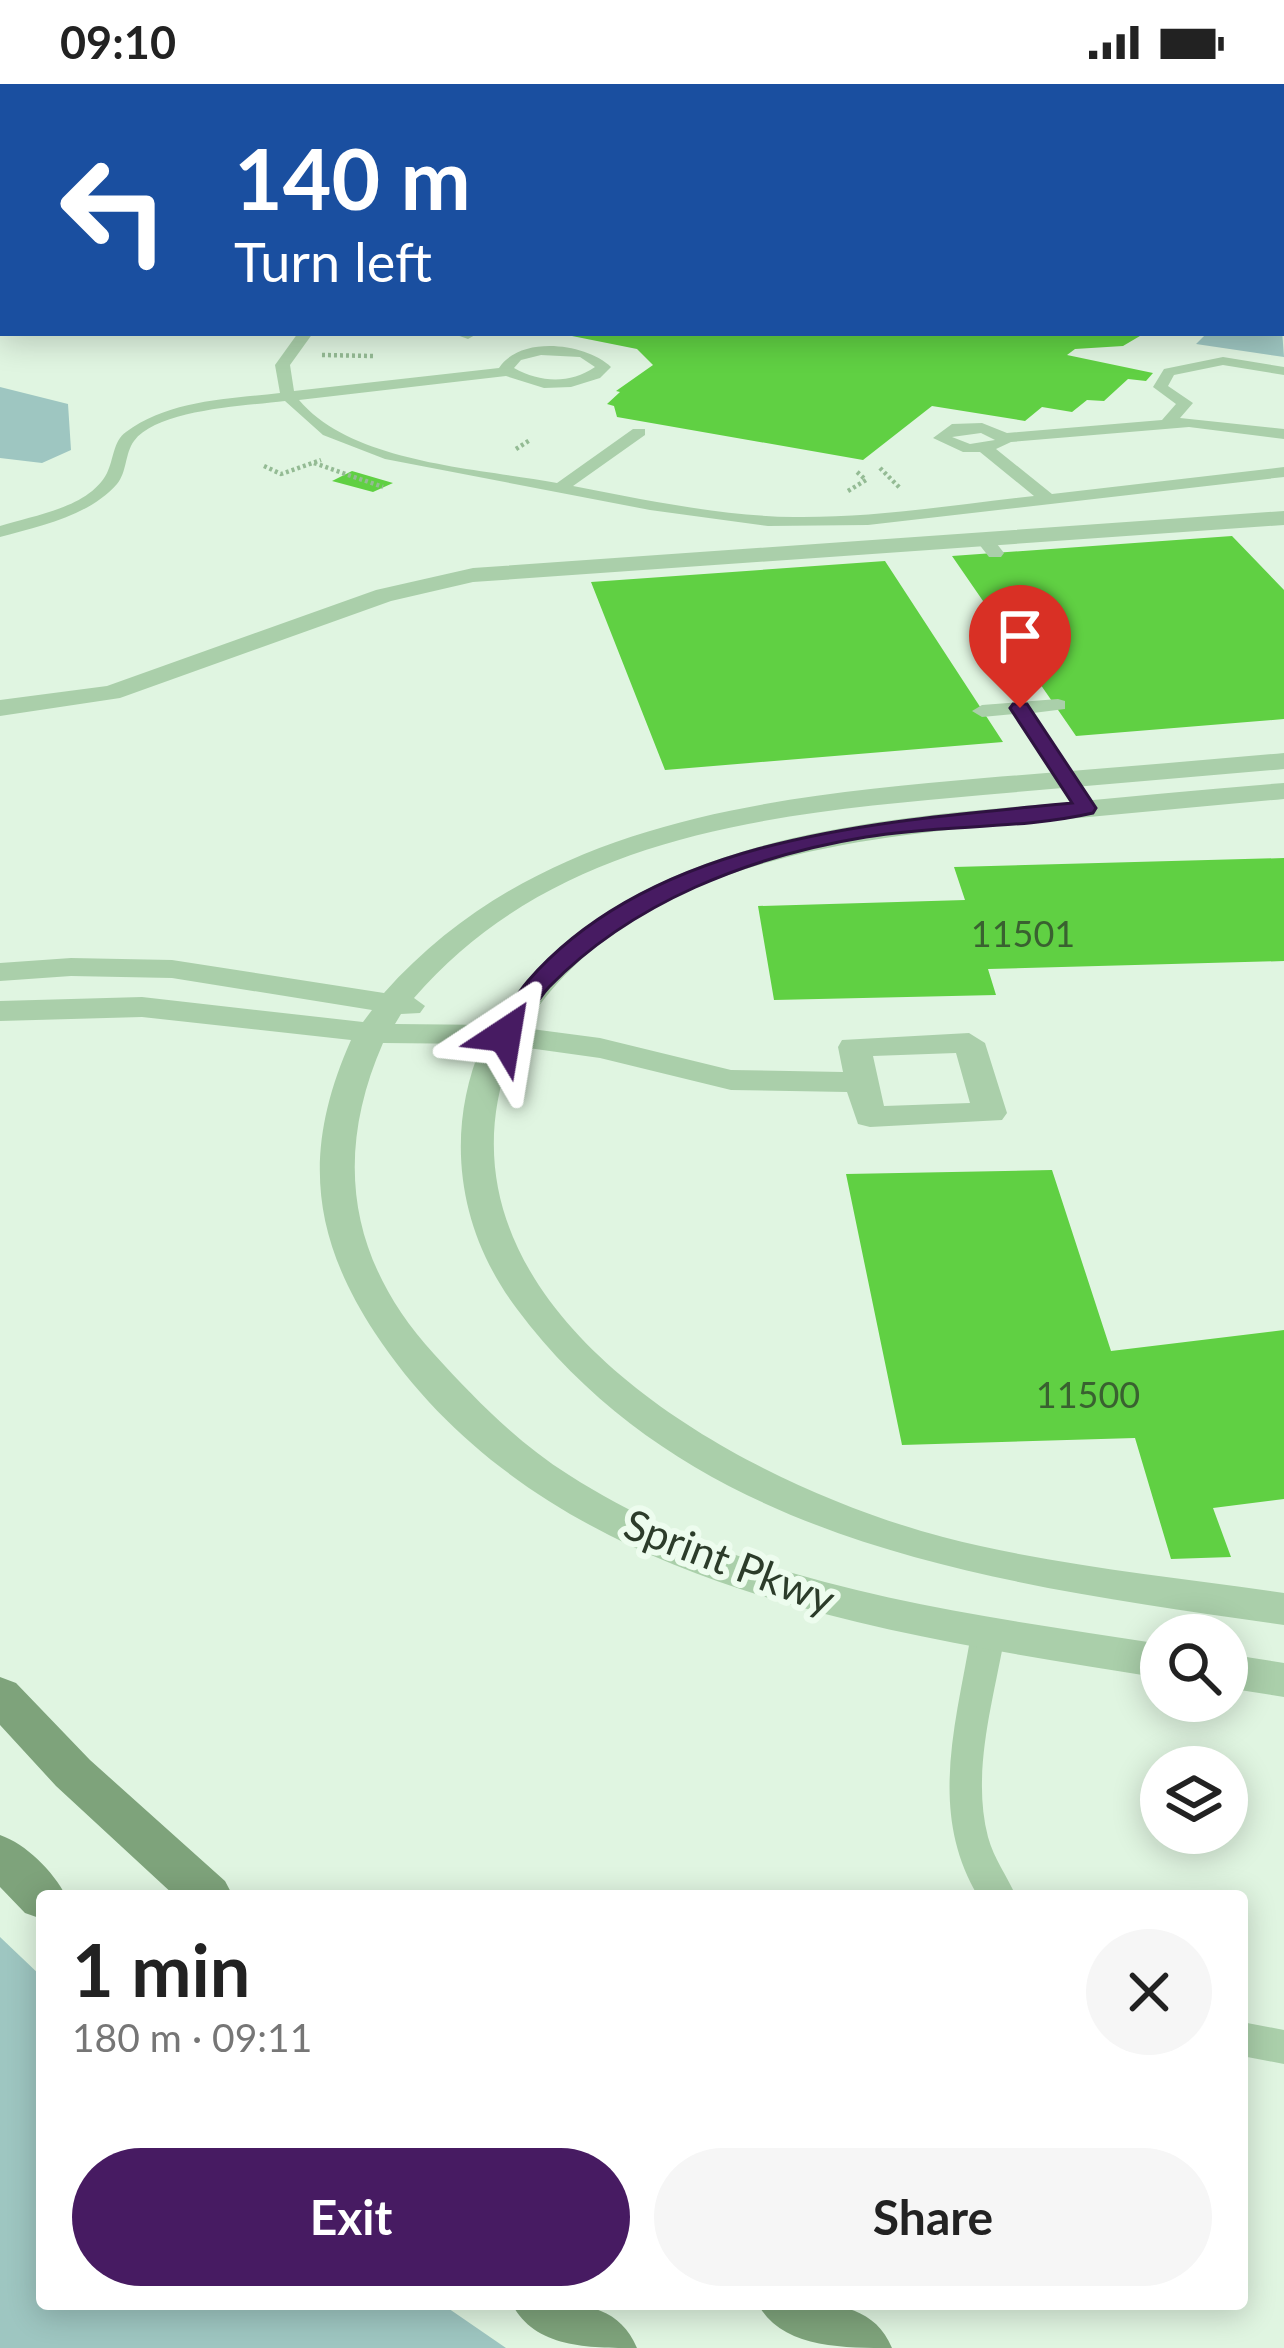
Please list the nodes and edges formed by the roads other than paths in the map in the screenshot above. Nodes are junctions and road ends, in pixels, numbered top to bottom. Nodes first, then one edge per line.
1 (303, 336) edge
2 (1284, 370) edge
3 (508, 371) junction
4 (288, 396) junction
5 (1167, 423) junction
6 (639, 432) dead end
7 (1284, 434) edge
8 (1005, 438) junction
9 (986, 449) junction
10 (1284, 472) edge
11 (560, 488) junction
12 (1048, 499) junction
13 (1284, 518) edge
14 (0, 532) edge
15 (1058, 705) dead end
16 (0, 708) edge
17 (1020, 708) junction
18 (982, 711) dead end
19 (1284, 761) edge
20 (1284, 791) edge
21 (1076, 794) junction
22 (0, 972) edge
23 (392, 1001) junction
24 (0, 1011) edge
25 (371, 1033) junction
26 (505, 1035) junction
27 (862, 1082) dead end
28 (1284, 1609) edge
29 (988, 1634) junction
30 (1140, 1658) edge
31 (1248, 1674) edge
32 (1284, 1680) edge
33 (0, 1695) edge
34 (0, 1855) edge
35 (201, 1890) edge
36 (995, 1890) edge
37 (36, 1892) edge
38 (1248, 2040) edge
39 (1284, 2047) edge
40 (550, 2310) edge
41 (797, 2310) edge
42 (608, 2348) edge
43 (863, 2348) edge

1 - 4 lane
2 - 5 lane
3 - 3 lane
3 - 4 lane
4 - 11 lane
4 - 14 lane
5 - 7 lane
5 - 8 lane
6 - 11 lane
8 - 9 lane
8 - 9 lane
9 - 12 lane
10 - 12 lane
11 - 12 lane
13 - 16 street
15 - 17 lane
17 - 18 lane
17 - 21 lane
19 - 21 street, Sprint Pkwy
20 - 21 street, Sprint Pkwy
21 - 23 street, Sprint Pkwy
21 - 26 street, Sprint Pkwy
22 - 23 street
23 - 25 street, Sprint Pkwy
23 - 26 street
24 - 25 street
25 - 26 street
25 - 29 street, Sprint Pkwy
26 - 27 street
26 - 28 street, Sprint Pkwy
29 - 30 street, Sprint Pkwy
29 - 36 lane
31 - 32 street
33 - 35 street
34 - 37 street
38 - 39 lane
40 - 42 street
41 - 43 street

